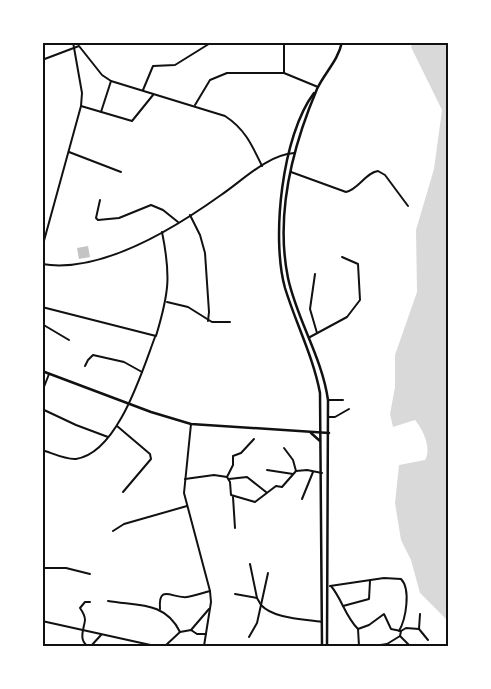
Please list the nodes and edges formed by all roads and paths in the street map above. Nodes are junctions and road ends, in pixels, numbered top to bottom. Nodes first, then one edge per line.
1 (73, 42) edge
2 (212, 42) edge
3 (284, 42) edge
4 (342, 42) edge
5 (74, 47) junction
6 (42, 60) edge
7 (284, 73) junction
8 (111, 81) junction
9 (318, 89) junction
10 (143, 91) junction
11 (154, 94) junction
12 (81, 106) junction
13 (194, 106) junction
14 (101, 112) junction
15 (69, 152) junction
16 (294, 153) junction
17 (290, 154) junction
18 (262, 166) junction
19 (121, 172) dead end
20 (291, 172) junction
21 (100, 200) dead end
22 (408, 206) dead end
23 (190, 215) junction
24 (178, 222) junction
25 (162, 232) junction
26 (42, 248) edge
27 (342, 257) dead end
28 (42, 264) edge
29 (315, 274) dead end
30 (167, 302) junction
31 (42, 307) edge
32 (208, 321) junction
33 (230, 322) dead end
34 (42, 324) edge
35 (317, 333) junction
36 (156, 336) junction
37 (310, 337) junction
38 (69, 340) dead end
39 (85, 366) dead end
40 (42, 371) edge
41 (142, 372) junction
42 (49, 374) junction
43 (42, 392) edge
44 (328, 400) junction
45 (343, 400) dead end
46 (128, 404) junction
47 (42, 408) edge
48 (348, 409) dead end
49 (329, 417) junction
50 (191, 424) junction
51 (117, 426) junction
52 (310, 432) junction
53 (321, 433) junction
54 (329, 433) junction
55 (108, 437) junction
56 (254, 439) dead end
57 (321, 442) junction
58 (284, 448) dead end
59 (42, 450) edge
60 (267, 470) dead end
61 (296, 471) junction
62 (313, 472) junction
63 (322, 473) junction
64 (293, 474) junction
65 (228, 478) junction
66 (185, 479) junction
67 (329, 482) junction
68 (322, 483) junction
69 (123, 492) dead end
70 (266, 492) junction
71 (233, 497) junction
72 (302, 499) dead end
73 (187, 506) junction
74 (235, 528) dead end
75 (113, 531) dead end
76 (250, 564) dead end
77 (42, 568) edge
78 (268, 573) dead end
79 (320, 573) junction
80 (327, 573) junction
81 (90, 574) dead end
82 (370, 581) junction
83 (329, 585) junction
84 (210, 591) junction
85 (235, 594) dead end
86 (256, 598) junction
87 (108, 601) dead end
88 (90, 602) dead end
89 (261, 605) junction
90 (342, 606) junction
91 (160, 609) junction
92 (210, 609) junction
93 (420, 614) dead end
94 (42, 621) edge
95 (322, 622) junction
96 (358, 629) junction
97 (82, 630) junction
98 (191, 630) junction
99 (420, 630) junction
100 (400, 631) junction
101 (180, 632) junction
102 (206, 634) junction
103 (100, 635) junction
104 (400, 636) junction
105 (249, 637) dead end
106 (428, 640) dead end
107 (90, 646) edge
108 (155, 646) edge
109 (164, 646) edge
110 (204, 646) edge
111 (322, 646) edge
112 (327, 646) edge
113 (359, 646) edge
114 (374, 646) edge
115 (410, 646) edge

1 - 5 street
2 - 10 street
3 - 7 street
4 - 9 street
5 - 6 street
5 - 8 street
5 - 12 street
7 - 9 street
7 - 13 street
8 - 10 street
8 - 14 street
9 - 16 street
9 - 17 street
10 - 11 street
11 - 13 street
11 - 14 street
12 - 14 street
12 - 15 street
13 - 18 street
15 - 19 street
15 - 26 street
16 - 17 street
16 - 20 street
17 - 18 street
17 - 53 street
18 - 23 street
20 - 22 street
20 - 37 street
21 - 24 street
23 - 24 street
23 - 32 street
24 - 25 street
25 - 28 street
25 - 30 street
27 - 35 street
29 - 35 street
30 - 32 street
30 - 36 street
31 - 36 street
32 - 33 street
34 - 38 street
35 - 37 street
36 - 41 street
37 - 44 street
39 - 41 street
40 - 42 street
41 - 46 street
42 - 43 street
42 - 46 street
44 - 45 street
44 - 49 street
46 - 50 street
46 - 51 street
47 - 55 street
48 - 49 street
49 - 54 street
50 - 52 street
50 - 66 street
51 - 55 street
51 - 69 street
52 - 53 street
52 - 57 street
53 - 54 street
53 - 57 street
54 - 67 street
55 - 59 street
56 - 65 street
57 - 63 street
58 - 61 street
60 - 64 street
61 - 62 street
61 - 64 street
62 - 63 street
62 - 72 street
63 - 68 street
64 - 70 street
65 - 66 street
65 - 70 street
65 - 71 street
66 - 73 street
67 - 68 street
67 - 80 street
68 - 79 street
70 - 71 street
71 - 74 street
73 - 75 street
73 - 84 street
76 - 86 street
77 - 81 street
78 - 89 street
79 - 80 street
79 - 95 street
80 - 83 street
82 - 83 street
82 - 90 street
82 - 100 street
83 - 90 street
83 - 112 street
84 - 91 street
84 - 92 street
85 - 86 street
86 - 89 street
87 - 91 street
88 - 97 street
89 - 95 street
89 - 105 street
90 - 96 street
91 - 101 street
92 - 98 street
92 - 102 street
93 - 99 street
94 - 97 street
95 - 111 street
96 - 100 street
96 - 113 street
97 - 103 street
97 - 107 street
98 - 101 street
98 - 102 street
99 - 100 street
99 - 106 street
100 - 104 street
101 - 109 street
102 - 110 street
103 - 107 street
103 - 108 street
104 - 114 street
104 - 115 street

